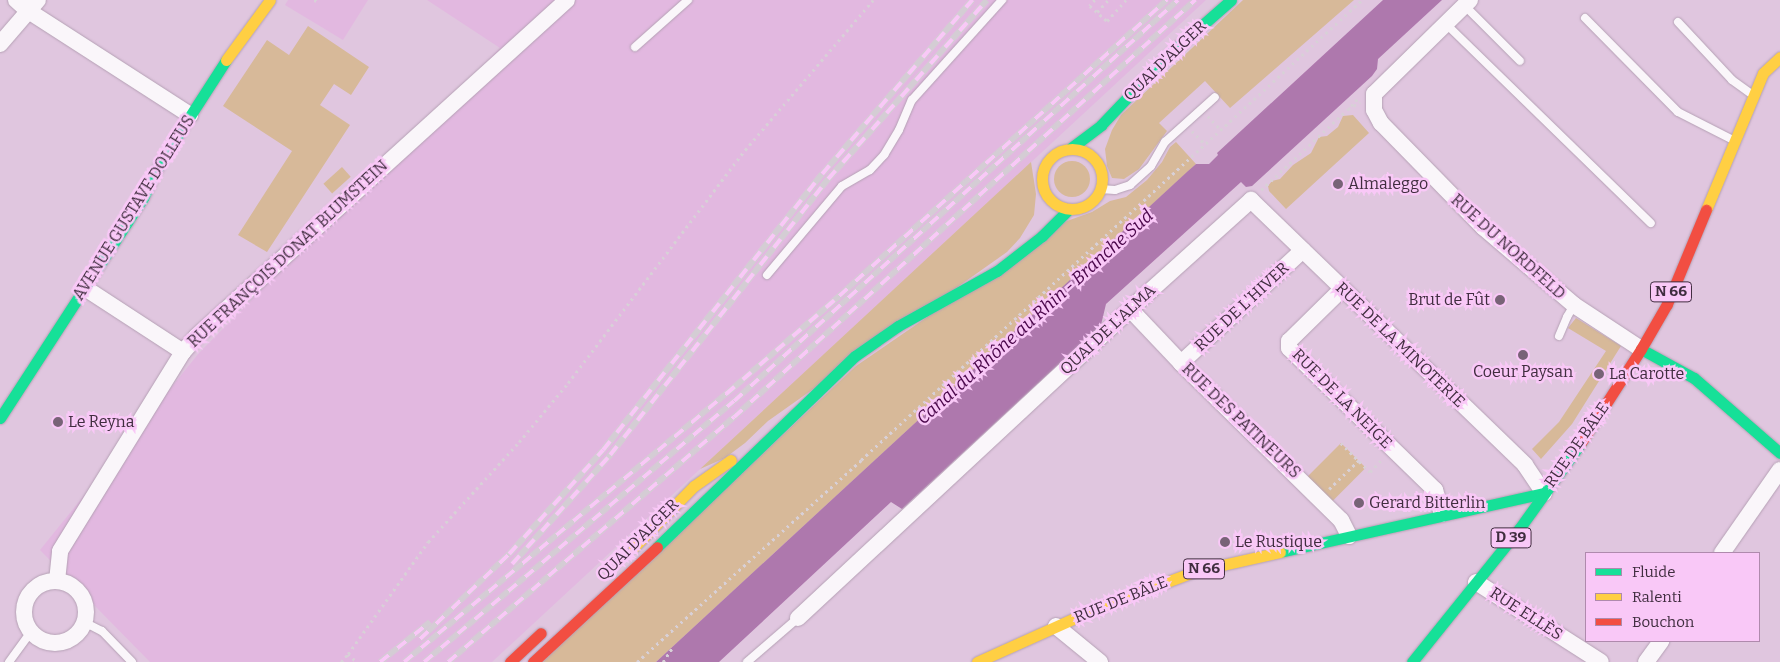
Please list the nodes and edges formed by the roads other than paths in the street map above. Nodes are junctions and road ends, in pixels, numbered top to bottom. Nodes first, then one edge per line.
1 (270, 0) edge
2 (567, 0) edge
3 (688, 0) edge
4 (1002, 0) edge
5 (1231, 0) edge
6 (1467, 2) edge
7 (27, 3) edge
8 (1585, 18) dead end
9 (1678, 22) dead end
10 (1445, 24) junction
11 (0, 44) edge
12 (635, 47) dead end
13 (1780, 57) edge
14 (1520, 61) dead end
15 (1752, 95) junction
16 (1215, 97) dead end
17 (190, 115) junction
18 (1101, 124) junction
19 (1733, 140) junction
20 (1071, 148) junction
21 (1097, 161) junction
22 (1100, 189) junction
23 (1045, 193) junction
24 (1251, 200) joint
25 (1069, 209) junction
26 (1042, 210) dead end
27 (1651, 223) dead end
28 (1035, 229) dead end
29 (1025, 247) junction
30 (1303, 250) junction
31 (768, 275) dead end
32 (85, 288) junction
33 (1342, 289) junction
34 (1574, 305) junction
35 (1130, 309) junction
36 (1560, 336) dead end
37 (1641, 349) junction
38 (183, 352) junction
39 (1181, 363) junction
40 (3, 407) edge
41 (775, 431) junction
42 (1780, 453) edge
43 (1780, 470) edge
44 (1544, 493) junction
45 (1442, 514) junction
46 (1349, 536) junction
47 (1723, 552) edge
48 (622, 558) dead end
49 (57, 581) junction
50 (1476, 582) junction
51 (798, 618) joint
52 (84, 622) junction
53 (552, 623) dead end
54 (1056, 626) junction
55 (31, 632) junction
56 (1660, 642) edge
57 (9, 662) edge
58 (132, 662) edge
59 (510, 662) edge
60 (534, 662) edge
61 (747, 662) edge
62 (977, 662) edge
63 (1100, 662) edge
64 (1412, 662) edge
65 (1600, 662) edge
66 (1646, 662) edge

1 - 17 main road, AVENUE GUSTAVE DOLLFUS
2 - 38 street, RUE FRANÇOIS DONAT BLUMSTEIN
3 - 12 lane
4 - 31 lane
5 - 18 main road, QUAI D'ALGER
6 - 10 street
6 - 14 lane
7 - 11 street
7 - 17 street
8 - 19 lane
9 - 15 lane
10 - 27 lane
10 - 34 street, RUE DU NORDFELD
13 - 15 main road, RUE DE BÂLE / N 66
15 - 19 main road, RUE DE BÂLE / N 66
16 - 22 lane
17 - 32 main road, AVENUE GUSTAVE DOLLFUS
18 - 20 main road, QUAI D'ALGER
18 - 21 main road
19 - 37 main road, RUE DE BÂLE / N 66
20 - 21 main road
20 - 23 main road, QUAI D'ALGER
21 - 22 main road
22 - 25 main road, QUAI D'ALGER
23 - 25 main road
23 - 26 main road, QUAI D'ALGER
24 - 30 street, RUE DE LA MINOTERIE
24 - 35 street, QUAI DE L'ALMA
25 - 29 main road, QUAI D'ALGER
28 - 29 main road, QUAI D'ALGER
29 - 41 main road, QUAI D'ALGER
30 - 33 street, RUE DE LA MINOTERIE
30 - 39 street, RUE DE L'HIVER
32 - 38 street
32 - 40 main road, AVENUE GUSTAVE DOLLFUS
33 - 44 street, RUE DE LA MINOTERIE
33 - 45 street, RUE DE LA NEIGE
34 - 36 lane
34 - 37 street, RUE DU NORDFELD
35 - 39 street, RUE DES PATINEURS
35 - 51 street, QUAI DE L'ALMA
37 - 42 main road
37 - 44 main road, RUE DE BÂLE / N 66
38 - 49 street, RUE FRANÇOIS DONAT BLUMSTEIN
39 - 46 street, RUE DES PATINEURS
41 - 48 main road, QUAI D'ALGER
41 - 60 main road, QUAI D'ALGER
43 - 47 street
44 - 45 main road, RUE DE BÂLE / N 66
44 - 50 main road, D 39
45 - 46 main road, RUE DE BÂLE / N 66
46 - 54 main road, RUE DE BÂLE / N 66
49 - 52 street
49 - 55 street
50 - 64 main road, D 39
50 - 65 street, RUE ELLÈS
51 - 61 lane, QUAI DE L'ALMA
52 - 55 street
52 - 58 lane
53 - 59 main road
54 - 62 main road, RUE DE BÂLE / N 66
54 - 63 street
55 - 57 lane
56 - 66 street

